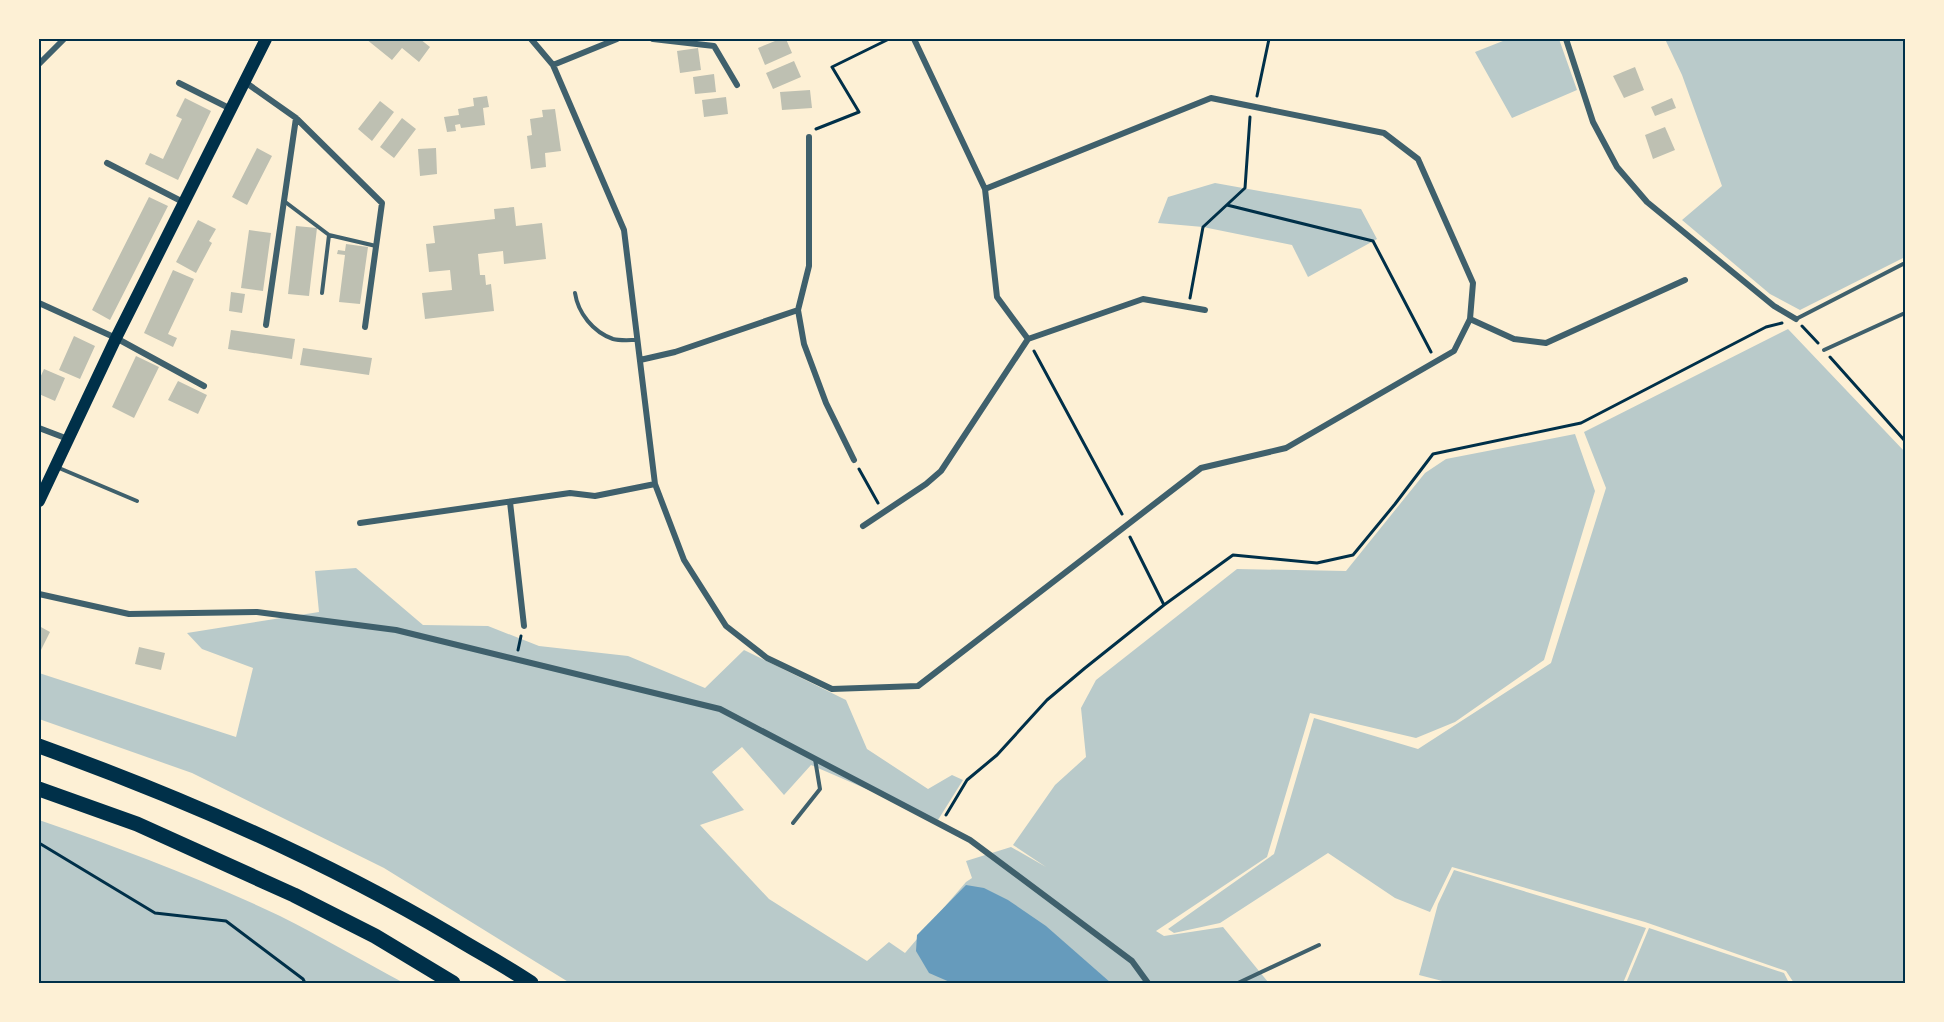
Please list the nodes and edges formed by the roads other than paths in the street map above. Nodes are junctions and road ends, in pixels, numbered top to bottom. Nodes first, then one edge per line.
1 (64, 39) edge
2 (266, 39) edge
3 (531, 39) edge
4 (617, 39) edge
5 (653, 39) edge
6 (914, 39) edge
7 (1566, 39) edge
8 (40, 61) edge
9 (553, 65) junction
10 (245, 82) junction
11 (179, 83) dead end
12 (737, 85) dead end
13 (231, 110) junction
14 (296, 118) junction
15 (809, 137) road end
16 (107, 163) dead end
17 (985, 189) junction
18 (284, 201) junction
19 (184, 202) junction
20 (329, 235) junction
21 (376, 246) junction
22 (1905, 263) edge
23 (1685, 280) dead end
24 (322, 293) dead end
25 (575, 293) dead end
26 (39, 303) edge
27 (798, 310) junction
28 (1205, 310) dead end
29 (1905, 313) edge
30 (1470, 319) junction
31 (1796, 319) joint
32 (266, 325) dead end
33 (365, 327) dead end
34 (116, 338) junction
35 (1028, 339) junction
36 (637, 340) junction
37 (1824, 350) road end
38 (640, 360) junction
39 (204, 386) dead end
40 (39, 428) edge
41 (68, 440) junction
42 (854, 460) road end
43 (55, 466) junction
44 (655, 484) junction
45 (39, 501) edge
46 (137, 501) dead end
47 (510, 502) junction
48 (360, 523) dead end
49 (863, 526) dead end
50 (39, 594) edge
51 (524, 626) road end
52 (39, 746) edge
53 (814, 758) junction
54 (39, 789) edge
55 (793, 823) dead end
56 (1319, 945) dead end
57 (453, 983) edge
58 (531, 983) edge
59 (1148, 983) edge
60 (1238, 983) edge

1 - 8 street
2 - 10 main road
3 - 9 street
4 - 9 street
5 - 12 street
6 - 17 street
7 - 31 street
9 - 36 street
10 - 13 main road
10 - 14 street
11 - 13 street
13 - 19 main road
14 - 18 street
14 - 21 street
15 - 27 street
16 - 19 street
17 - 30 street
17 - 35 street
18 - 20 lane
18 - 32 street
19 - 34 main road
20 - 21 lane
20 - 24 lane
21 - 33 street
22 - 31 lane
23 - 30 street
25 - 36 lane
26 - 34 street
27 - 38 street
27 - 42 street
28 - 35 street
29 - 37 lane
30 - 44 street
34 - 39 street
34 - 41 main road
35 - 49 street
36 - 38 street
38 - 44 street
40 - 41 street
41 - 43 main road
43 - 45 main road
43 - 46 lane
44 - 47 street
47 - 48 street
47 - 51 street
50 - 53 street
52 - 58 highway
53 - 55 lane
53 - 59 street
54 - 57 highway
56 - 60 lane

